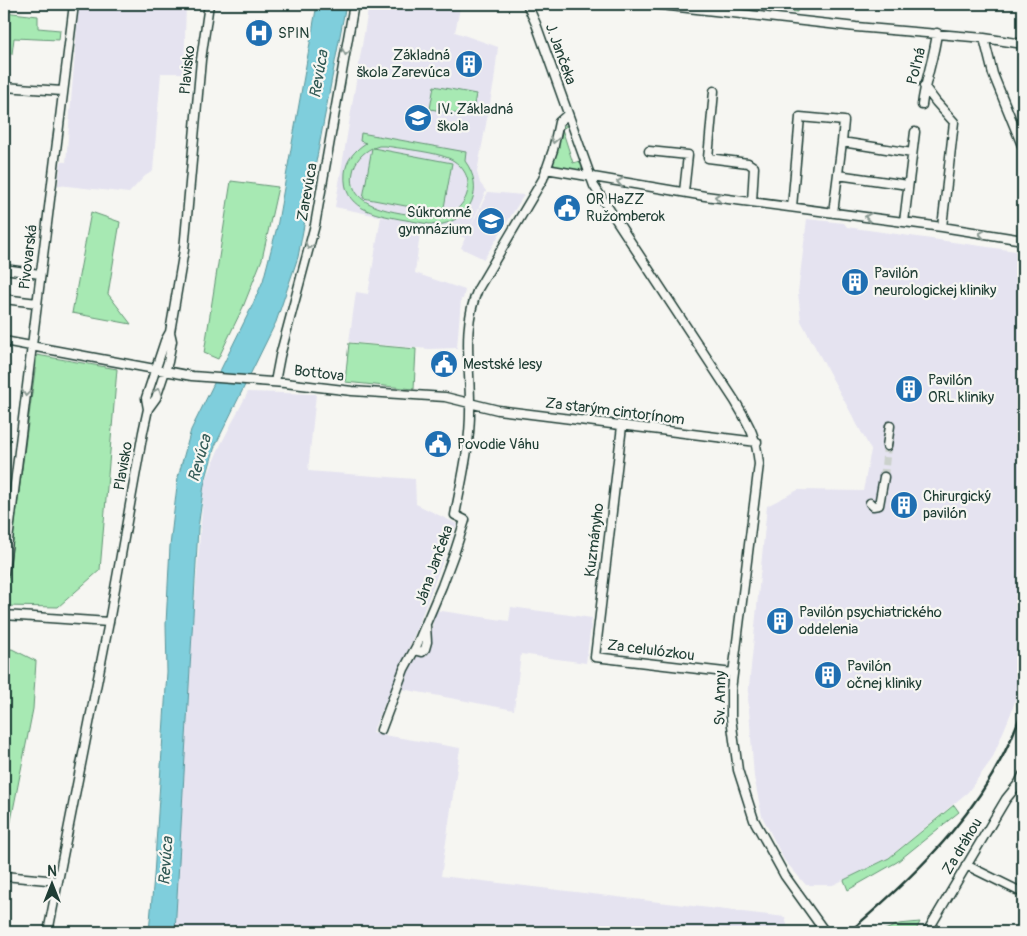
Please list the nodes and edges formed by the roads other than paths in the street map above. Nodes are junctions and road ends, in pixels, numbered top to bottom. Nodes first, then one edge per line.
1 (74, 4) edge
2 (209, 4) edge
3 (354, 4) edge
4 (526, 4) edge
5 (652, 4) edge
6 (937, 34) junction
7 (984, 38) junction
8 (1023, 44) edge
9 (924, 86) junction
10 (4, 87) edge
11 (714, 90) dead end
12 (62, 91) junction
13 (922, 105) dead end
14 (568, 114) junction
15 (915, 132) dead end
16 (842, 142) junction
17 (1023, 148) edge
18 (649, 152) dead end
19 (912, 152) junction
20 (546, 169) junction
21 (838, 174) junction
22 (590, 177) junction
23 (908, 185) junction
24 (684, 192) junction
25 (752, 202) junction
26 (792, 207) junction
27 (833, 213) junction
28 (904, 222) junction
29 (942, 227) junction
30 (1023, 240) edge
31 (4, 268) edge
32 (40, 274) junction
33 (4, 299) edge
34 (37, 304) junction
35 (4, 341) edge
36 (31, 345) junction
37 (160, 372) junction
38 (275, 382) junction
39 (470, 403) junction
40 (622, 426) junction
41 (890, 426) dead end
42 (757, 442) junction
43 (887, 446) tunnel mouth
44 (884, 477) tunnel mouth
45 (870, 503) dead end
46 (4, 573) edge
47 (4, 615) edge
48 (109, 622) junction
49 (595, 657) joint
50 (733, 673) junction
51 (381, 730) dead end
52 (1023, 775) edge
53 (966, 865) junction
54 (4, 876) edge
55 (58, 881) junction
56 (1023, 893) edge
57 (48, 932) edge
58 (825, 932) edge
59 (927, 932) edge

1 - 12 street, Pivovarská
2 - 37 street, Plavisko
3 -> 38 street, Zarevúca
4 - 14 street, J. Jančeka
5 - 6 street, Poľná
6 - 7 street, Poľná
6 - 9 street, Poľná
7 - 8 street, Poľná
7 - 17 street
9 - 13 street, Poľná
9 - 29 street
10 - 12 street
11 - 25 street
12 - 32 street, Pivovarská
14 -> 20 street
14 - 22 street, J. Jančeka
15 - 19 street
16 - 19 street
16 - 21 street
16 - 26 street
18 - 24 street
19 - 23 street
20 - 22 street
20 - 39 street
21 - 23 street
21 - 27 street
24 -> 22 street
22 - 42 street, Sv. Anny
23 - 28 street
25 -> 24 street
25 - 26 street
26 - 27 street
28 -> 27 street
28 - 29 street
30 -> 29 street
31 - 32 street
32 - 34 street, Pivovarská
33 - 34 street
34 - 36 street, Pivovarská
35 - 36 street, Bottova
36 - 37 street, Bottova
36 -> 46 street, Pivovarská
37 - 38 street, Bottova
37 - 48 street, Plavisko
38 - 39 street, Bottova
39 - 40 street, Za starým cintorínom
39 - 51 street, Jána Jančeka
40 - 42 street, Za starým cintorínom
40 - 49 street, Kuzmányho
41 - 43 street
42 - 50 street, Sv. Anny
44 - 45 street
47 - 48 street
48 - 55 street, Plavisko
49 - 50 street, Za celulózkou
50 - 58 street, Sv. Anny
52 - 53 street, Za dráhou
53 - 56 street, Za dráhou
53 - 59 street, Za dráhou
54 - 55 street
55 - 57 street, Plavisko

